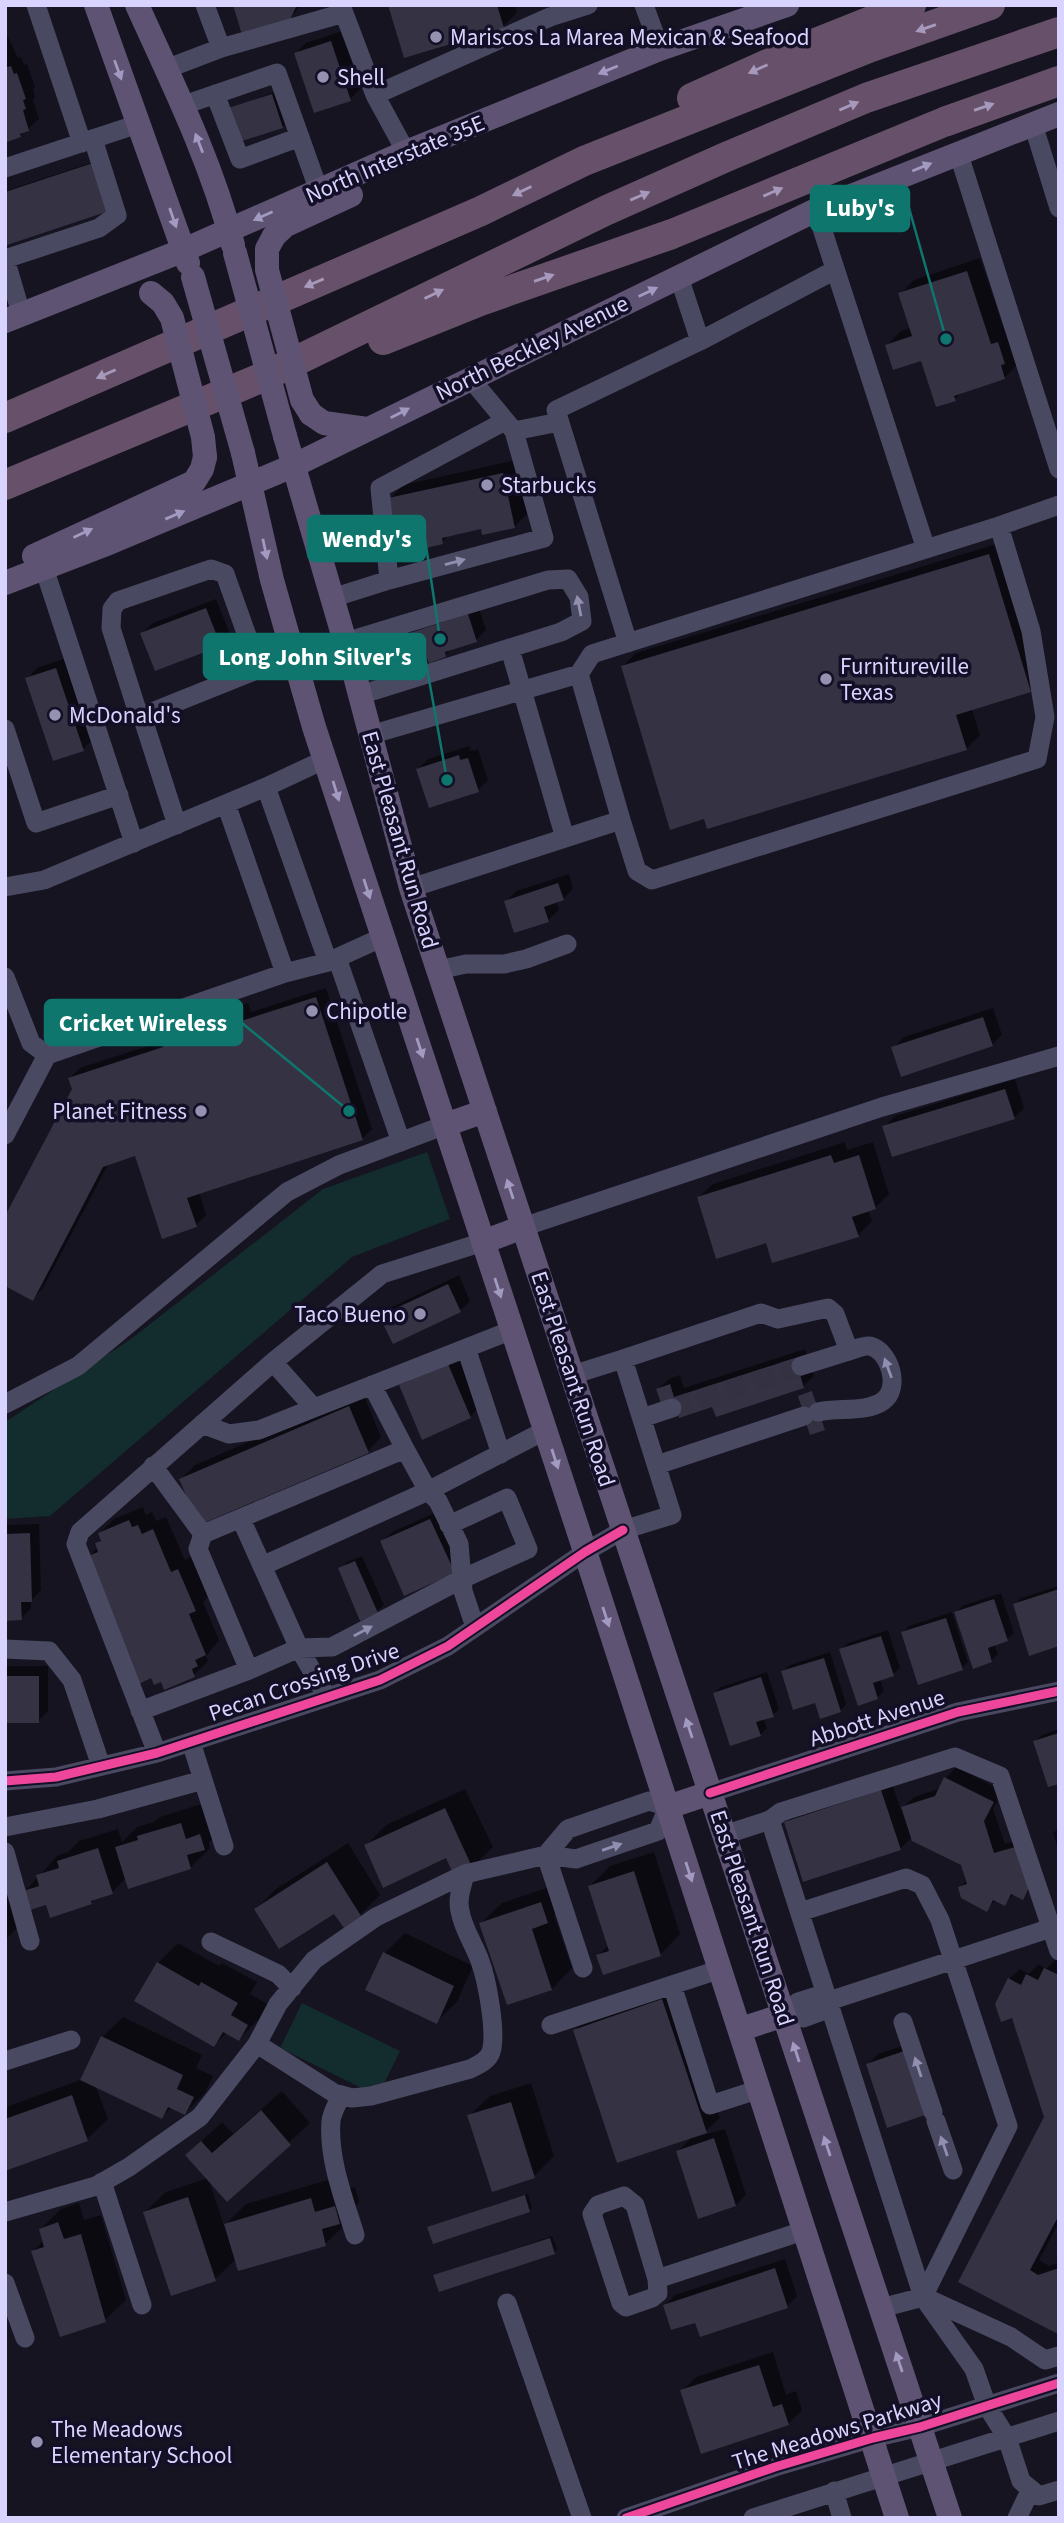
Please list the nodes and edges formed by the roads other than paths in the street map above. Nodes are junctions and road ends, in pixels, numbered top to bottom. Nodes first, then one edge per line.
1 (36, 5) edge
2 (96, 5) edge
3 (136, 5) edge
4 (205, 5) edge
5 (588, 5) edge
6 (644, 5) edge
7 (787, 5) edge
8 (911, 5) edge
9 (990, 5) edge
10 (548, 11) edge
11 (1059, 32) edge
12 (221, 48) junction
13 (660, 49) junction
14 (166, 69) junction
15 (1059, 82) edge
16 (215, 94) junction
17 (375, 95) junction
18 (184, 105) junction
19 (1059, 114) edge
20 (138, 124) junction
21 (1033, 124) junction
22 (300, 138) junction
23 (87, 141) junction
24 (406, 152) junction
25 (958, 152) junction
26 (584, 161) junction
27 (5, 168) edge
28 (318, 191) junction
29 (1059, 208) edge
30 (816, 210) junction
31 (232, 242) junction
32 (184, 250) junction
33 (5, 259) edge
34 (835, 270) junction
35 (679, 277) junction
36 (52, 302) junction
37 (13, 317) edge
38 (700, 341) junction
39 (470, 378) junction
40 (5, 418) edge
41 (559, 422) junction
42 (509, 426) junction
43 (370, 429) junction
44 (82, 453) junction
45 (295, 465) junction
46 (1059, 469) edge
47 (251, 482) junction
48 (5, 485) edge
49 (1059, 505) edge
50 (999, 526) junction
51 (926, 549) junction
52 (44, 568) junction
53 (390, 580) junction
54 (5, 582) edge
55 (332, 598) junction
56 (345, 642) junction
57 (628, 643) junction
58 (510, 649) junction
59 (294, 655) junction
60 (259, 669) junction
61 (579, 674) junction
62 (522, 690) junction
63 (360, 695) junction
64 (142, 716) junction
65 (5, 729) edge
66 (370, 735) junction
67 (326, 759) junction
68 (266, 787) junction
69 (119, 795) junction
70 (226, 804) junction
71 (621, 820) junction
72 (177, 825) junction
73 (565, 838) junction
74 (134, 843) junction
75 (5, 887) edge
76 (411, 888) junction
77 (422, 924) junction
78 (383, 937) junction
79 (567, 944) dead end
80 (332, 960) junction
81 (438, 970) junction
82 (285, 973) junction
83 (5, 976) edge
84 (47, 1055) junction
85 (1059, 1056) edge
86 (485, 1111) junction
87 (445, 1125) junction
88 (6, 1132) edge
89 (401, 1142) junction
90 (523, 1227) junction
91 (483, 1242) junction
92 (512, 1330) junction
93 (466, 1348) junction
94 (849, 1351) junction
95 (623, 1359) junction
96 (273, 1362) junction
97 (801, 1366) tunnel mouth
98 (572, 1375) junction
99 (373, 1385) junction
100 (5, 1404) edge
101 (314, 1408) junction
102 (672, 1408) tunnel mouth
103 (642, 1418) junction
104 (202, 1424) junction
105 (545, 1430) junction
106 (405, 1449) junction
107 (501, 1454) junction
108 (657, 1465) junction
109 (153, 1466) junction
110 (428, 1491) junction
111 (241, 1519) junction
112 (449, 1525) junction
113 (623, 1530) junction
114 (203, 1534) junction
115 (585, 1552) junction
116 (262, 1566) junction
117 (462, 1579) junction
118 (475, 1627) junction
119 (299, 1648) junction
120 (5, 1649) edge
121 (249, 1670) junction
122 (1059, 1691) edge
123 (327, 1697) junction
124 (140, 1711) junction
125 (191, 1742) junction
126 (157, 1753) junction
127 (101, 1766) junction
128 (5, 1780) edge
129 (203, 1780) junction
130 (710, 1793) junction
131 (668, 1807) junction
132 (770, 1820) junction
133 (5, 1827) edge
134 (724, 1835) junction
135 (224, 1846) dead end
136 (5, 1852) edge
137 (546, 1855) junction
138 (465, 1874) junction
139 (800, 1912) junction
140 (1051, 1928) junction
141 (30, 1941) dead end
142 (211, 1942) dead end
143 (1059, 1951) edge
144 (955, 1959) junction
145 (583, 1968) dead end
146 (721, 1969) junction
147 (672, 1985) junction
148 (292, 1988) junction
149 (828, 2001) junction
150 (790, 2013) junction
151 (903, 2022) dead end
152 (551, 2025) dead end
153 (741, 2029) junction
154 (71, 2040) dead end
155 (257, 2043) junction
156 (5, 2061) edge
157 (760, 2089) junction
158 (341, 2095) junction
159 (953, 2170) dead end
160 (102, 2182) junction
161 (5, 2212) edge
162 (806, 2230) junction
163 (355, 2235) dead end
164 (657, 2279) junction
165 (5, 2283) edge
166 (923, 2297) junction
167 (508, 2303) dead end
168 (142, 2305) dead end
169 (881, 2308) junction
170 (25, 2338) dead end
171 (1059, 2356) edge
172 (1059, 2383) edge
173 (987, 2406) junction
174 (1059, 2421) edge
175 (920, 2427) junction
176 (873, 2438) junction
177 (1007, 2438) junction
178 (932, 2462) junction
179 (885, 2474) junction
180 (1031, 2489) junction
181 (1059, 2490) edge
182 (834, 2491) junction
183 (838, 2517) edge
184 (582, 2518) edge
185 (626, 2518) edge
186 (752, 2518) edge
187 (897, 2518) edge
188 (950, 2518) edge
189 (1017, 2518) edge

1 - 23 street
2 -> 20 main road, East Pleasant Run Road
3 - 14 main road, East Pleasant Run Road
4 - 12 street
5 - 10 street
6 - 13 street
7 - 13 main road, North Interstate 35E
8 -> 26 highway
9 -> 26 highway
10 - 17 street
44 -> 11 highway
12 - 14 street
12 - 17 street
13 -> 24 main road, North Interstate 35E
14 - 18 main road, East Pleasant Run Road
44 -> 15 highway
16 - 18 street
16 - 22 street
16 - 22 street
17 - 24 street
31 -> 18 main road, East Pleasant Run Road
19 - 21 main road, North Beckley Avenue
20 - 23 street
20 -> 32 main road, East Pleasant Run Road
21 - 25 main road, North Beckley Avenue
21 - 29 street
22 - 28 street
23 - 27 street
23 - 33 street
24 - 28 main road, North Interstate 35E
24 - 43 main road, bridge
30 -> 25 main road, North Beckley Avenue
25 - 46 street
26 -> 40 highway
28 -> 31 main road, North Interstate 35E
30 - 34 street
30 - 35 main road, North Beckley Avenue
31 - 32 main road, North Interstate 35E
31 - 45 main road, East Pleasant Run Road, bridge
32 - 36 main road, North Interstate 35E
32 - 47 main road, East Pleasant Run Road, bridge
33 - 37 street
34 - 38 street
34 - 51 street
35 - 38 street
39 -> 35 main road, North Beckley Avenue
36 - 37 main road, North Interstate 35E
54 -> 36 main road, bridge
38 - 41 street
39 - 42 street
43 -> 39 main road, North Beckley Avenue
41 - 42 street
41 - 57 street
42 - 53 street
53 -> 42 street
43 - 45 main road, North Beckley Avenue
44 - 48 highway
45 - 47 main road, North Beckley Avenue
45 - 55 main road, East Pleasant Run Road
52 -> 47 main road, North Beckley Avenue
47 -> 59 main road, East Pleasant Run Road
49 - 50 street
50 - 51 street
50 - 71 street
51 - 57 street
52 - 54 main road, North Beckley Avenue
52 - 69 street
53 - 55 street
55 - 56 main road, East Pleasant Run Road
58 -> 56 street
56 - 63 main road, East Pleasant Run Road
57 - 61 street
58 - 62 street
58 - 63 street
59 - 60 street
59 - 67 main road, East Pleasant Run Road
60 - 64 street
60 - 64 street
61 - 62 street
61 - 71 street
62 - 66 street
62 - 73 street
63 - 66 main road, East Pleasant Run Road
64 - 72 street
65 - 69 street
66 - 76 main road, East Pleasant Run Road
67 - 68 street
67 -> 78 main road, East Pleasant Run Road
68 - 70 street
68 - 80 street
69 - 74 street
70 - 72 street
70 - 82 street
71 - 73 street
72 - 74 street
73 - 76 street
74 - 75 street
76 - 77 main road, East Pleasant Run Road
77 - 78 main road
77 - 81 main road, East Pleasant Run Road
78 - 80 street
78 -> 87 main road, East Pleasant Run Road
79 - 81 street
80 - 82 street
80 - 89 street
81 - 86 main road, East Pleasant Run Road
82 - 84 street
83 - 84 street
84 - 88 street
85 - 90 street
86 - 87 main road
90 -> 86 main road, East Pleasant Run Road
87 - 89 street
87 - 91 main road, East Pleasant Run Road
89 - 100 street
90 - 91 main road
90 - 98 main road, East Pleasant Run Road
91 -> 92 main road, East Pleasant Run Road
91 - 96 street
92 - 93 street
92 - 105 main road, East Pleasant Run Road
93 - 99 street
93 - 107 street
94 - 95 street
94 - 97 street
108 -> 94 street
95 - 98 street
95 - 103 street
96 - 101 street
96 - 104 street
98 - 113 main road, East Pleasant Run Road
99 - 101 street
99 - 106 street
101 - 104 street
102 - 103 street
103 - 108 street
104 - 109 street
105 - 107 street
105 -> 115 main road, East Pleasant Run Road
106 - 110 street
106 - 111 street
107 - 110 street
108 - 113 street, Pecan Crossing Drive
109 - 114 street
109 - 124 street
110 - 112 street
110 - 116 street
111 - 114 street
111 - 116 street
112 - 117 street
112 - 117 street
113 - 115 street, Pecan Crossing Drive
130 -> 113 main road, East Pleasant Run Road
114 - 121 street
115 - 118 street, Pecan Crossing Drive
115 -> 131 main road, East Pleasant Run Road
116 - 119 street
117 - 118 street
119 -> 117 street
118 - 123 street, Pecan Crossing Drive
119 - 121 street
119 - 123 street
120 - 127 street
121 - 124 street
122 - 130 street, Abbott Avenue
123 - 125 street, Pecan Crossing Drive
124 - 126 street
125 - 126 street, Pecan Crossing Drive
125 - 129 street
126 - 127 street, Pecan Crossing Drive
127 - 128 street, Pecan Crossing Drive
129 - 133 street
129 - 135 street
130 - 131 main road
130 - 134 main road, East Pleasant Run Road
131 - 137 street
137 -> 131 street
131 -> 146 main road, East Pleasant Run Road
132 - 134 street
132 - 139 street
132 - 140 street
134 - 150 main road, East Pleasant Run Road
136 - 141 street
137 - 138 street
137 - 145 street
138 - 148 street
138 - 158 street
139 - 144 street
139 - 149 street
140 - 143 street
140 - 144 street
142 - 148 street
144 - 149 street
144 - 166 street
146 - 147 street
146 - 153 main road, East Pleasant Run Road
147 - 152 street
147 - 157 street
148 - 155 street
149 - 150 street
149 - 166 street
150 - 153 main road
169 -> 150 main road, East Pleasant Run Road
159 -> 151 street
153 - 157 main road, East Pleasant Run Road
154 - 156 street
155 - 158 street
155 - 160 street
157 - 162 main road, East Pleasant Run Road
158 - 163 street
160 - 161 street
160 - 168 street
162 - 164 street
162 - 176 main road, East Pleasant Run Road
164 - 164 street
165 - 170 street
166 - 169 street
166 - 171 street
166 - 173 street
167 - 184 street
175 -> 169 main road, East Pleasant Run Road
172 - 173 street, The Meadows Parkway
173 - 175 street, The Meadows Parkway
173 - 177 street
174 - 177 street
175 - 176 street, The Meadows Parkway
175 - 178 main road, East Pleasant Run Road
176 - 179 main road, East Pleasant Run Road
176 - 185 street, The Meadows Parkway
177 - 178 street
177 - 180 street
178 - 179 street
178 - 188 main road, East Pleasant Run Road
179 - 182 street
179 - 187 main road, East Pleasant Run Road
180 - 181 street
180 - 189 street
182 - 183 street
182 - 186 street

